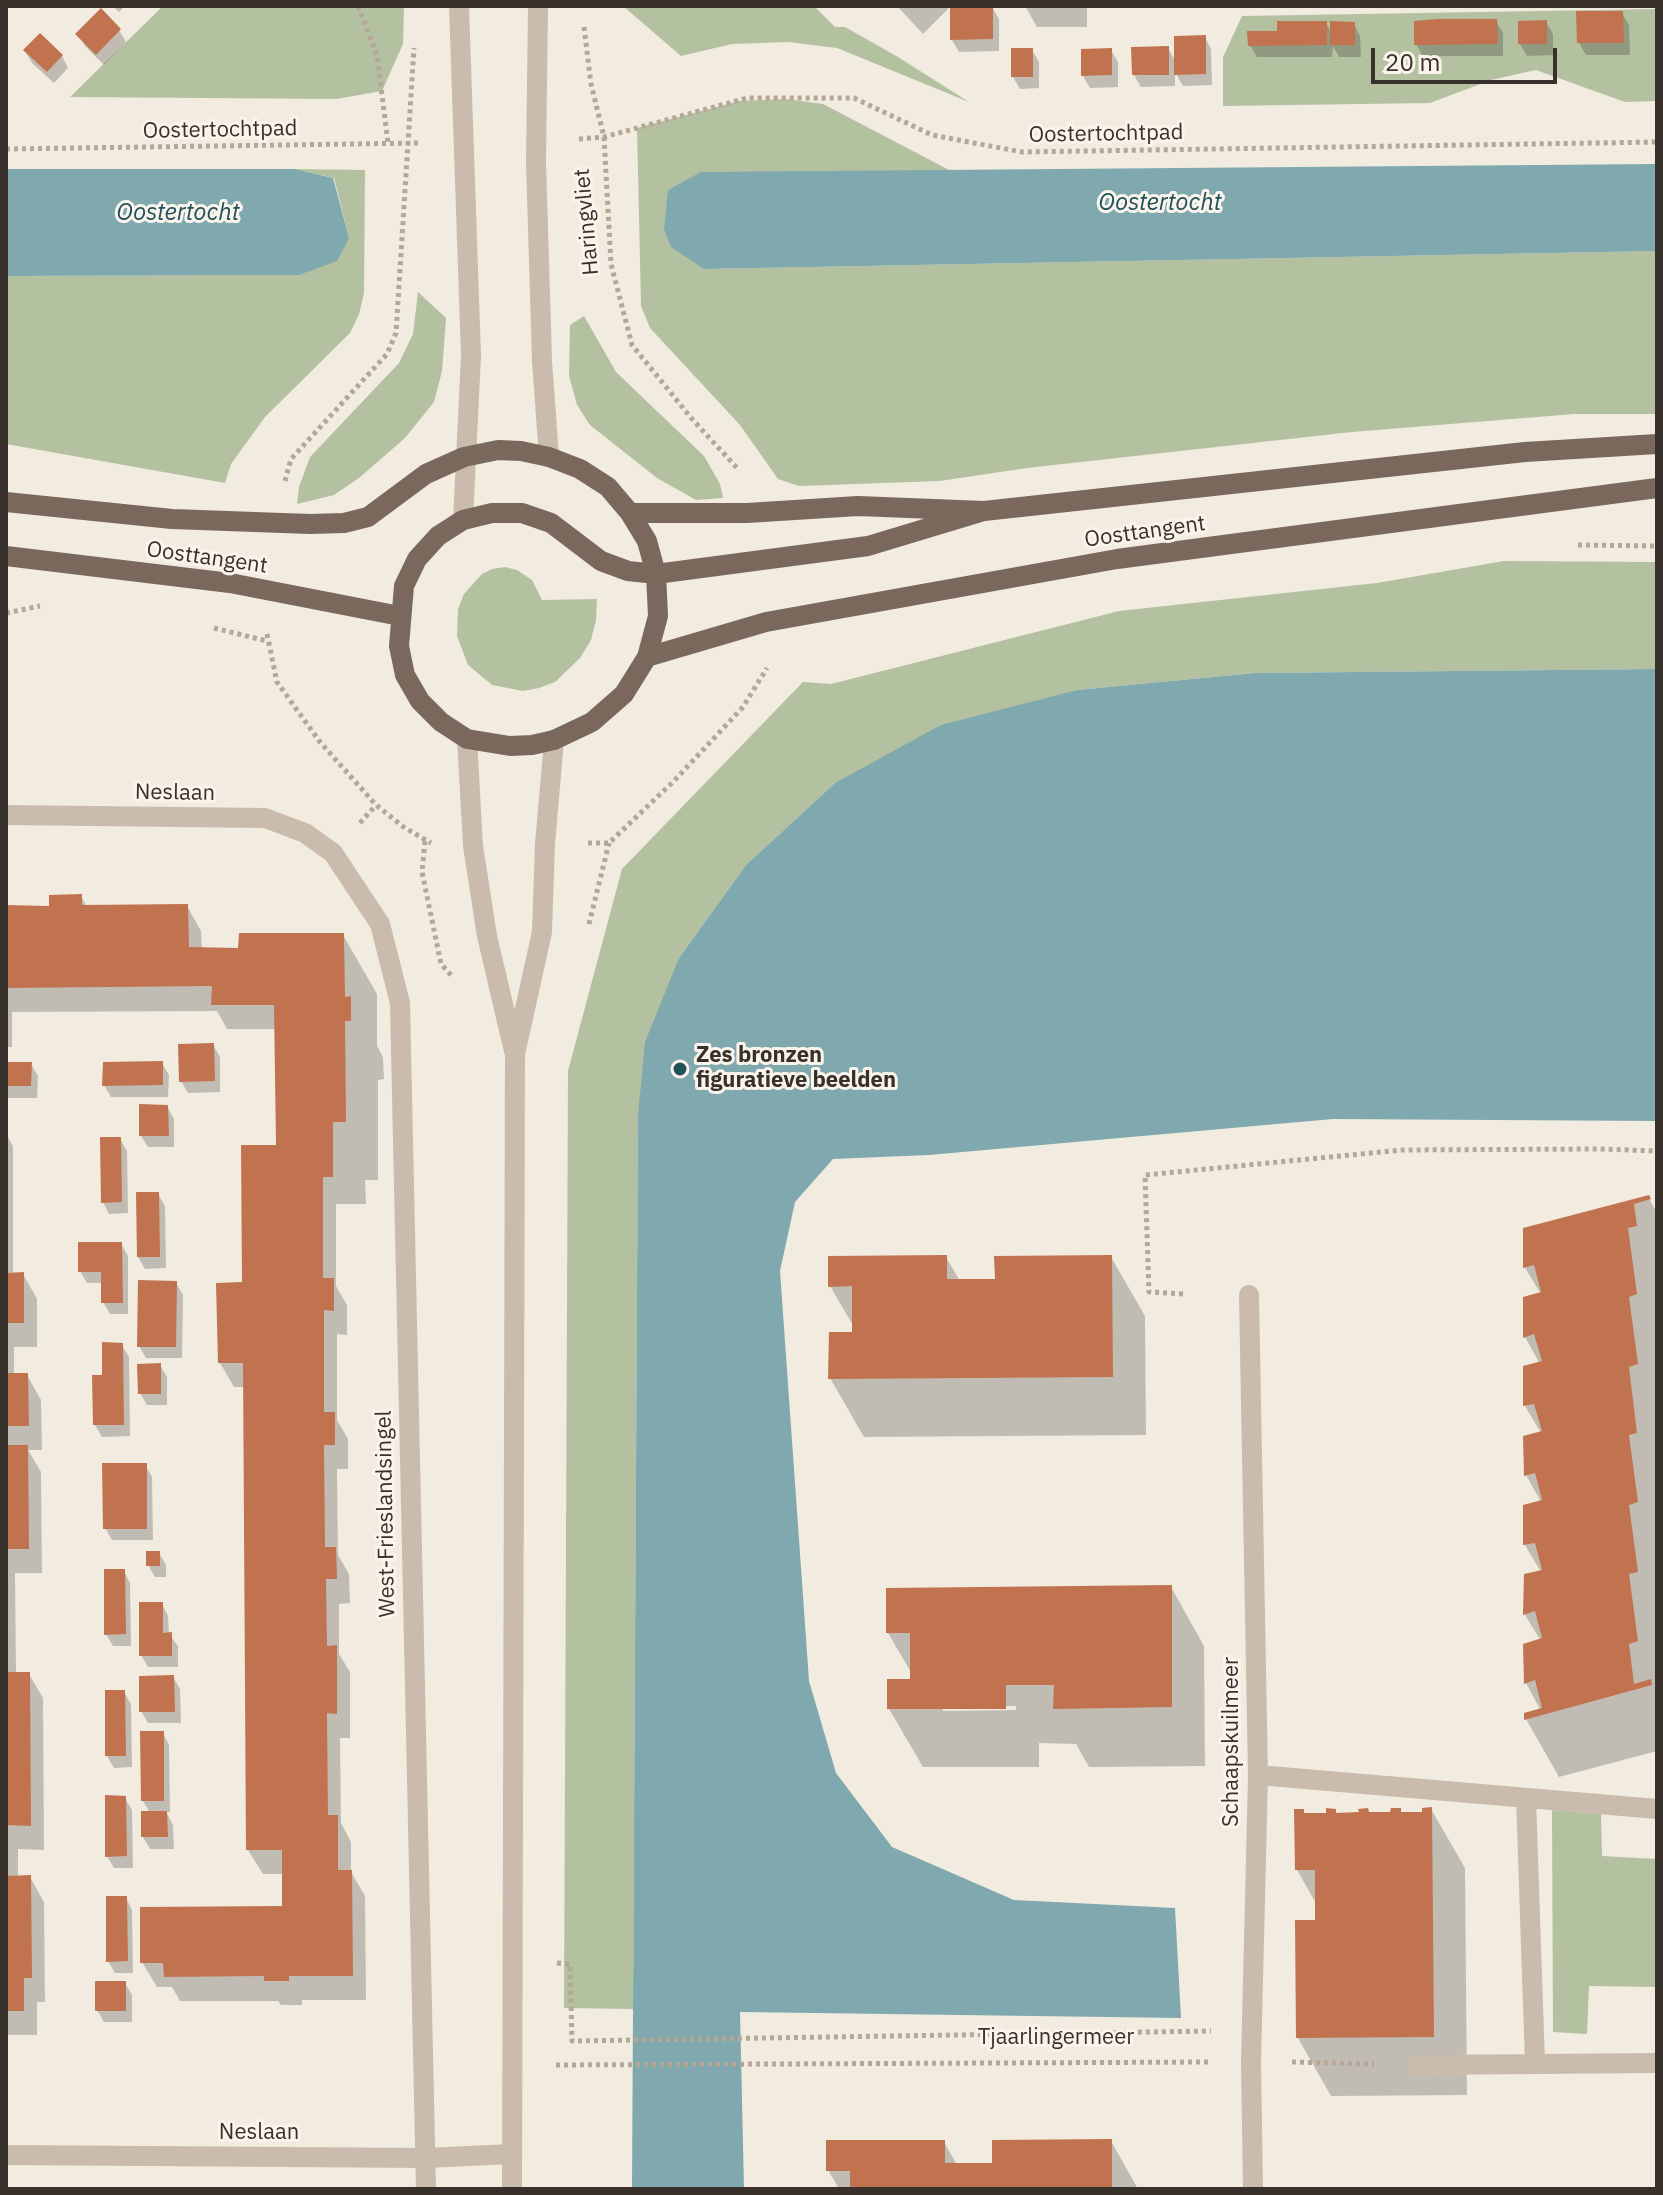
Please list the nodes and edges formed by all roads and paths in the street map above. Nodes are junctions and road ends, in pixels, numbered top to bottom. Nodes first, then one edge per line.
1 (358, 6) edge
2 (459, 6) edge
3 (538, 6) edge
4 (584, 22) dead end
5 (415, 35) dead end
6 (604, 137) junction
7 (570, 139) dead end
8 (435, 142) dead end
9 (1657, 142) edge
10 (388, 143) junction
11 (406, 143) junction
12 (6, 149) edge
13 (1657, 444) edge
14 (464, 457) junction
15 (549, 457) junction
16 (740, 480) dead end
17 (284, 484) dead end
18 (1657, 488) edge
19 (6, 502) edge
20 (984, 511) junction
21 (630, 513) junction
22 (463, 520) junction
23 (6, 556) edge
24 (656, 574) junction
25 (400, 616) junction
26 (266, 627) dead end
27 (647, 657) junction
28 (772, 659) dead end
29 (467, 739) junction
30 (554, 740) junction
31 (6, 815) edge
32 (577, 843) dead end
33 (443, 846) dead end
34 (333, 853) joint
35 (515, 1054) junction
36 (1657, 1151) edge
37 (1183, 1294) dead end
38 (1249, 1295) dead end
39 (1258, 1775) junction
40 (1526, 1798) junction
41 (1657, 1809) edge
42 (1252, 2031) junction
43 (580, 2042) dead end
44 (1251, 2062) junction
45 (1657, 2063) edge
46 (1535, 2064) junction
47 (577, 2065) dead end
48 (1416, 2065) joint
49 (511, 2154) junction
50 (6, 2155) edge
51 (427, 2158) junction
52 (426, 2189) edge
53 (512, 2189) edge
54 (1253, 2189) edge

1 - 10 path
2 - 14 street
3 - 15 street, Haringvliet
4 - 6 path, Haringvliet
5 - 11 path
6 - 7 path, Oostertochtpad
6 - 9 path, Oostertochtpad
6 - 16 path, Haringvliet
8 - 11 path, Oostertochtpad
10 - 11 path, Oostertochtpad
10 - 12 path, Oostertochtpad
11 - 17 path
13 - 20 main road, Oosttangent
14 - 15 main road
14 - 19 main road, Oosttangent
14 - 22 street
15 - 21 main road
18 - 27 main road, Oosttangent
20 - 21 main road, Oosttangent
20 - 24 main road, Oosttangent
21 - 24 main road
22 - 24 main road
22 - 25 main road
23 - 25 main road, Oosttangent
24 - 27 main road
25 - 29 main road
26 - 33 path
27 - 30 main road
28 - 32 path
29 - 30 main road
29 - 35 street
30 - 35 street
31 - 34 street, Neslaan
34 - 51 street, West-Frieslandsingel
35 - 49 street
36 - 37 path
38 - 39 street, Schaapskuilmeer
39 - 40 street
39 - 42 street, Schaapskuilmeer
40 - 41 street
40 - 46 street
42 - 43 path, Tjaarlingermeer
42 - 44 street, Schaapskuilmeer
44 - 47 path, Tjaarlingermeer
44 - 48 path, Tjaarlingermeer
44 - 54 street, Schaapskuilmeer
45 - 46 street
46 - 48 street
49 - 51 street, Neslaan
49 - 53 street
50 - 51 street, Neslaan
51 - 52 street, West-Frieslandsingel

